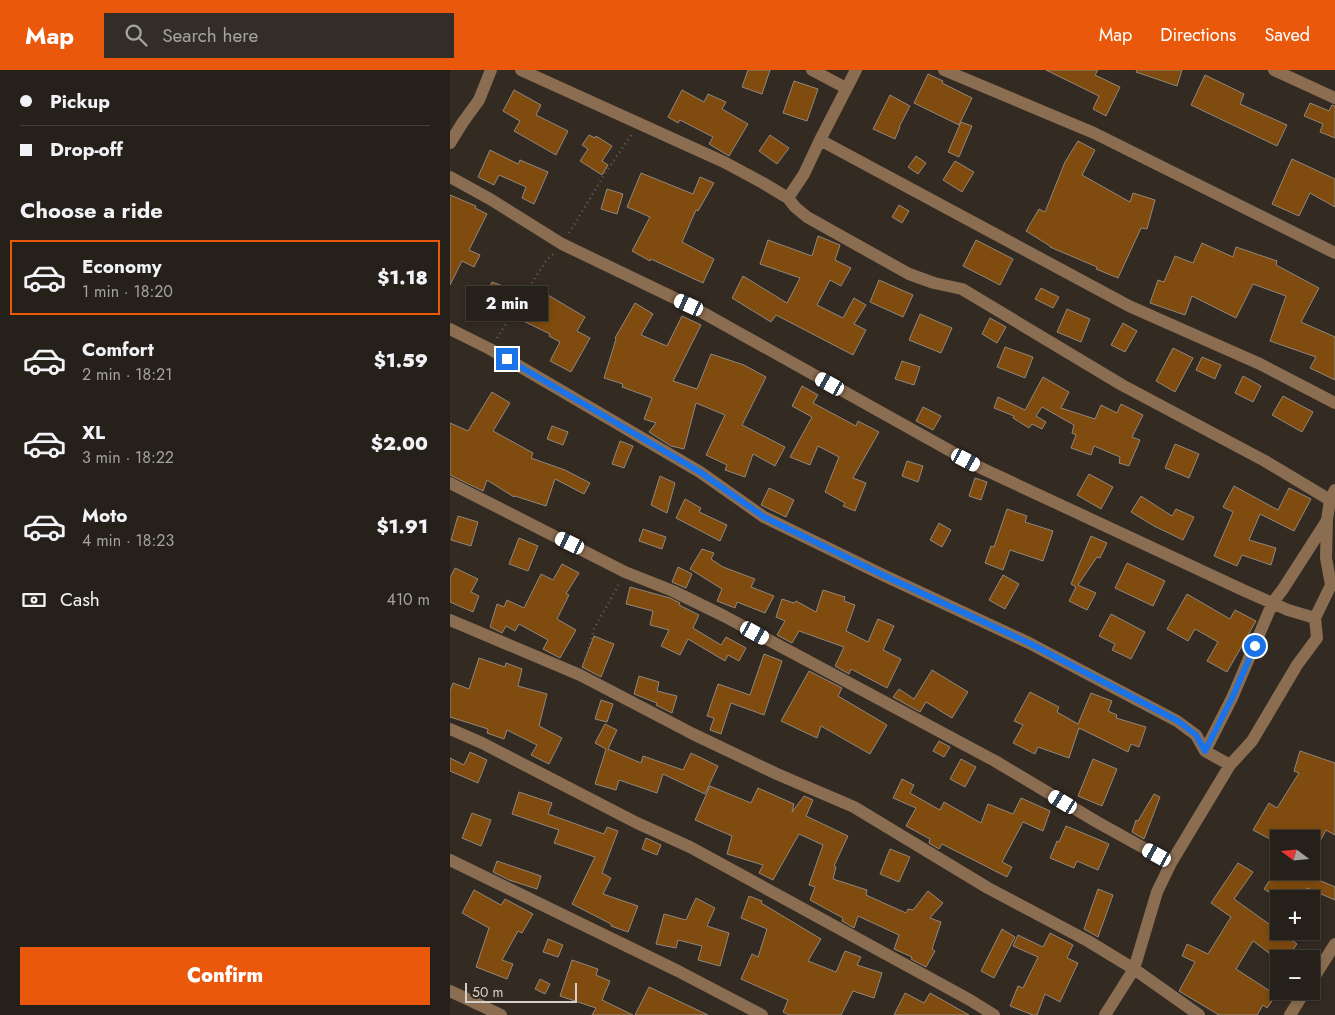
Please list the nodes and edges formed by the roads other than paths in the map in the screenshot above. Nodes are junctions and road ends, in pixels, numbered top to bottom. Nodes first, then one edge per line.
1 (491, 70) edge
2 (521, 70) edge
3 (812, 70) edge
4 (856, 70) edge
5 (944, 70) edge
6 (1274, 70) edge
7 (846, 88) junction
8 (1335, 98) edge
9 (820, 140) junction
10 (450, 143) edge
11 (450, 177) edge
12 (788, 198) junction
13 (1335, 253) edge
14 (450, 329) edge
15 (1335, 403) edge
16 (450, 483) edge
17 (1332, 495) edge
18 (1327, 520) junction
19 (1273, 602) junction
20 (1315, 618) junction
21 (450, 620) edge
22 (450, 729) edge
23 (1205, 751) junction
24 (1230, 765) junction
25 (450, 860) edge
26 (1171, 863) junction
27 (1335, 944) edge
28 (1320, 968) edge
29 (1134, 969) junction
30 (450, 991) edge
31 (1299, 1000) edge
32 (501, 1015) edge
33 (762, 1015) edge
34 (994, 1015) edge
35 (1105, 1015) edge
36 (1199, 1015) edge
37 (1290, 1015) edge

1 - 10 street
2 - 12 street
3 - 7 street
4 - 7 street
5 - 13 street
6 - 8 street
7 - 9 street
9 - 12 street
9 - 15 street
11 - 19 street
12 - 17 street
14 - 23 street
16 - 26 street
17 - 18 street
18 - 19 street
18 - 20 street
19 - 20 street
19 - 23 street
20 - 24 street
21 - 29 street
22 - 34 street
23 - 24 street
24 - 26 street
25 - 33 street
26 - 29 street
27 - 28 street
29 - 35 street
29 - 36 street
30 - 32 street
31 - 37 street

